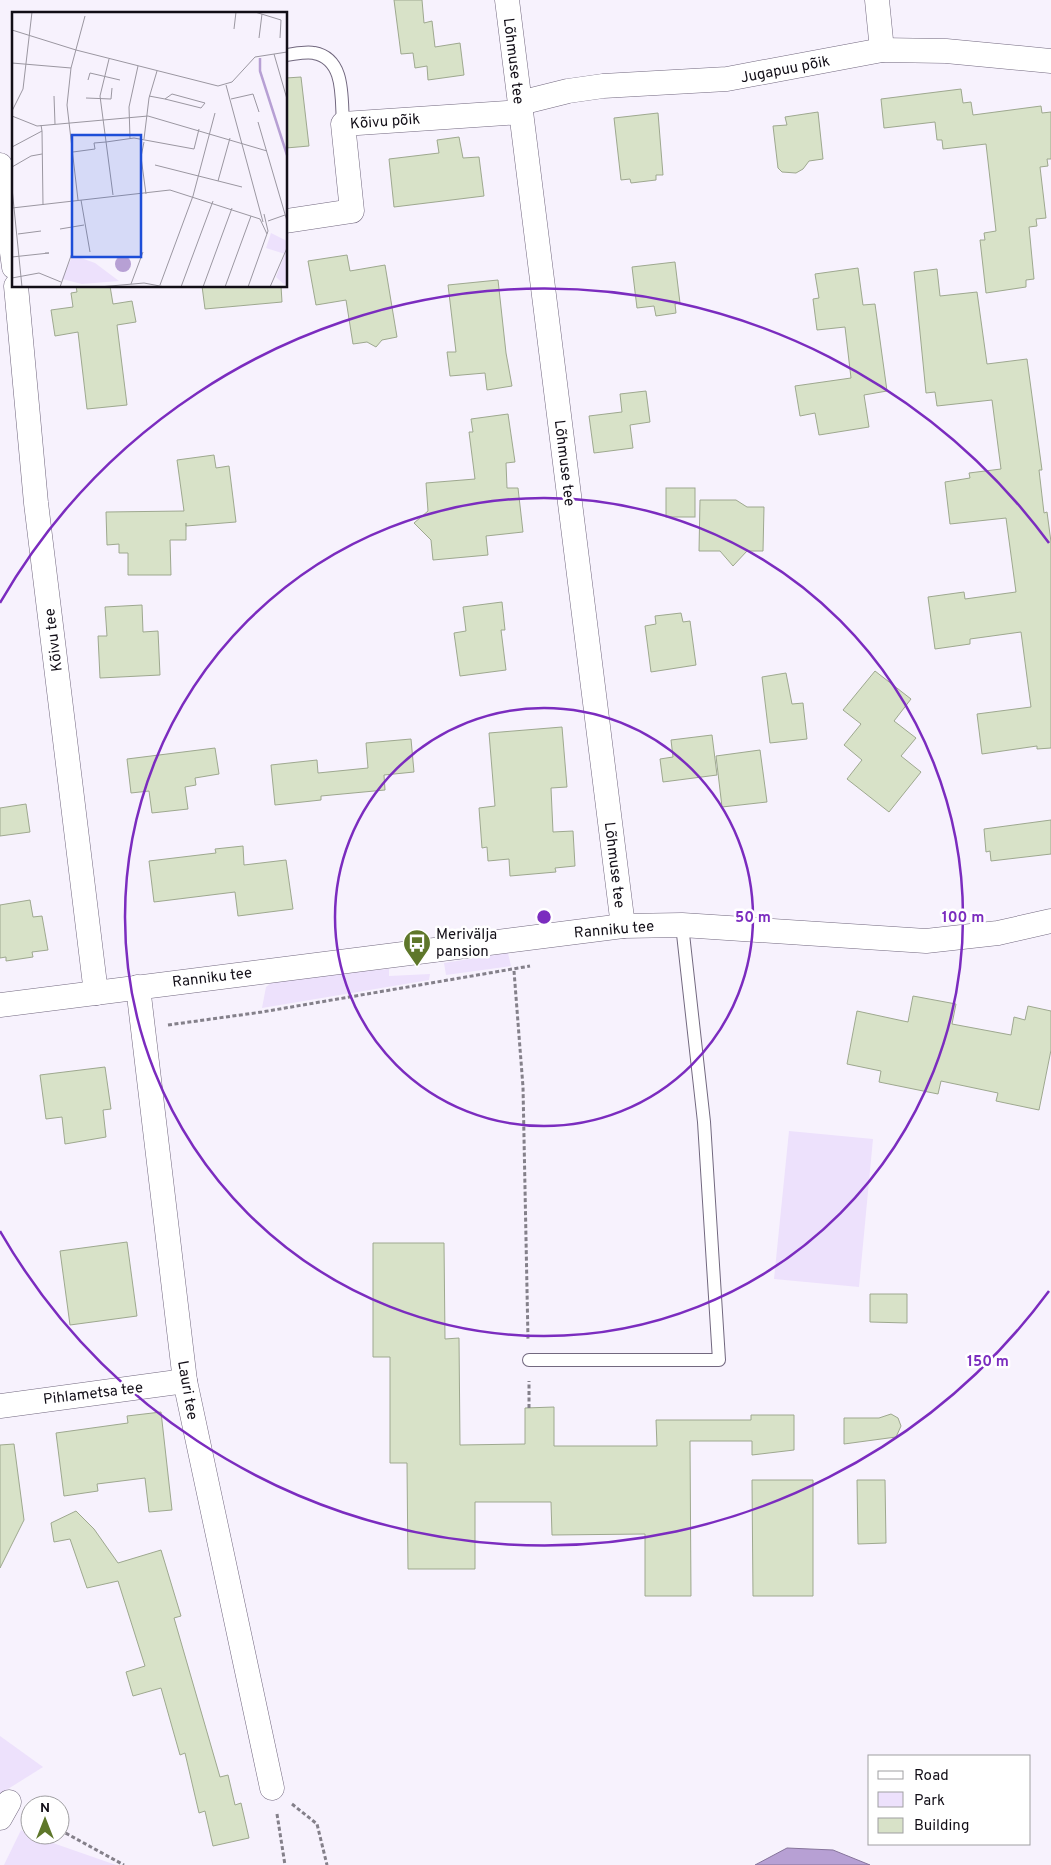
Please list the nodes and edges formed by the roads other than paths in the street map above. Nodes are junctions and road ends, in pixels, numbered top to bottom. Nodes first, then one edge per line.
1 (507, 0) edge
2 (877, 0) edge
3 (882, 50) junction
4 (288, 55) edge
5 (1051, 62) edge
6 (520, 107) junction
7 (342, 124) junction
8 (0, 165) edge
9 (288, 220) edge
10 (12, 253) edge
11 (16, 288) edge
12 (1051, 920) edge
13 (682, 925) junction
14 (623, 926) junction
15 (138, 987) junction
16 (96, 993) junction
17 (0, 1005) edge
18 (529, 1360) road end
19 (185, 1381) junction
20 (0, 1406) edge
21 (272, 1788) road end

1 - 6 street, Lõhmuse tee
2 - 3 street
3 - 5 street, Jugapuu põik
3 - 6 street, Jugapuu põik
4 - 7 lane
6 - 7 street, Kõivu põik
6 - 14 street, Lõhmuse tee
7 - 9 street, Kõivu põik
8 - 10 street
11 - 16 street, Kõivu tee
12 - 13 street, Ranniku tee
13 - 14 street, Ranniku tee
13 - 18 lane
14 - 15 street, Ranniku tee
15 - 16 street, Ranniku tee
15 - 19 street, Lauri tee
16 - 17 street, Ranniku tee
19 - 20 street, Pihlametsa tee
19 - 21 street, Lauri tee

